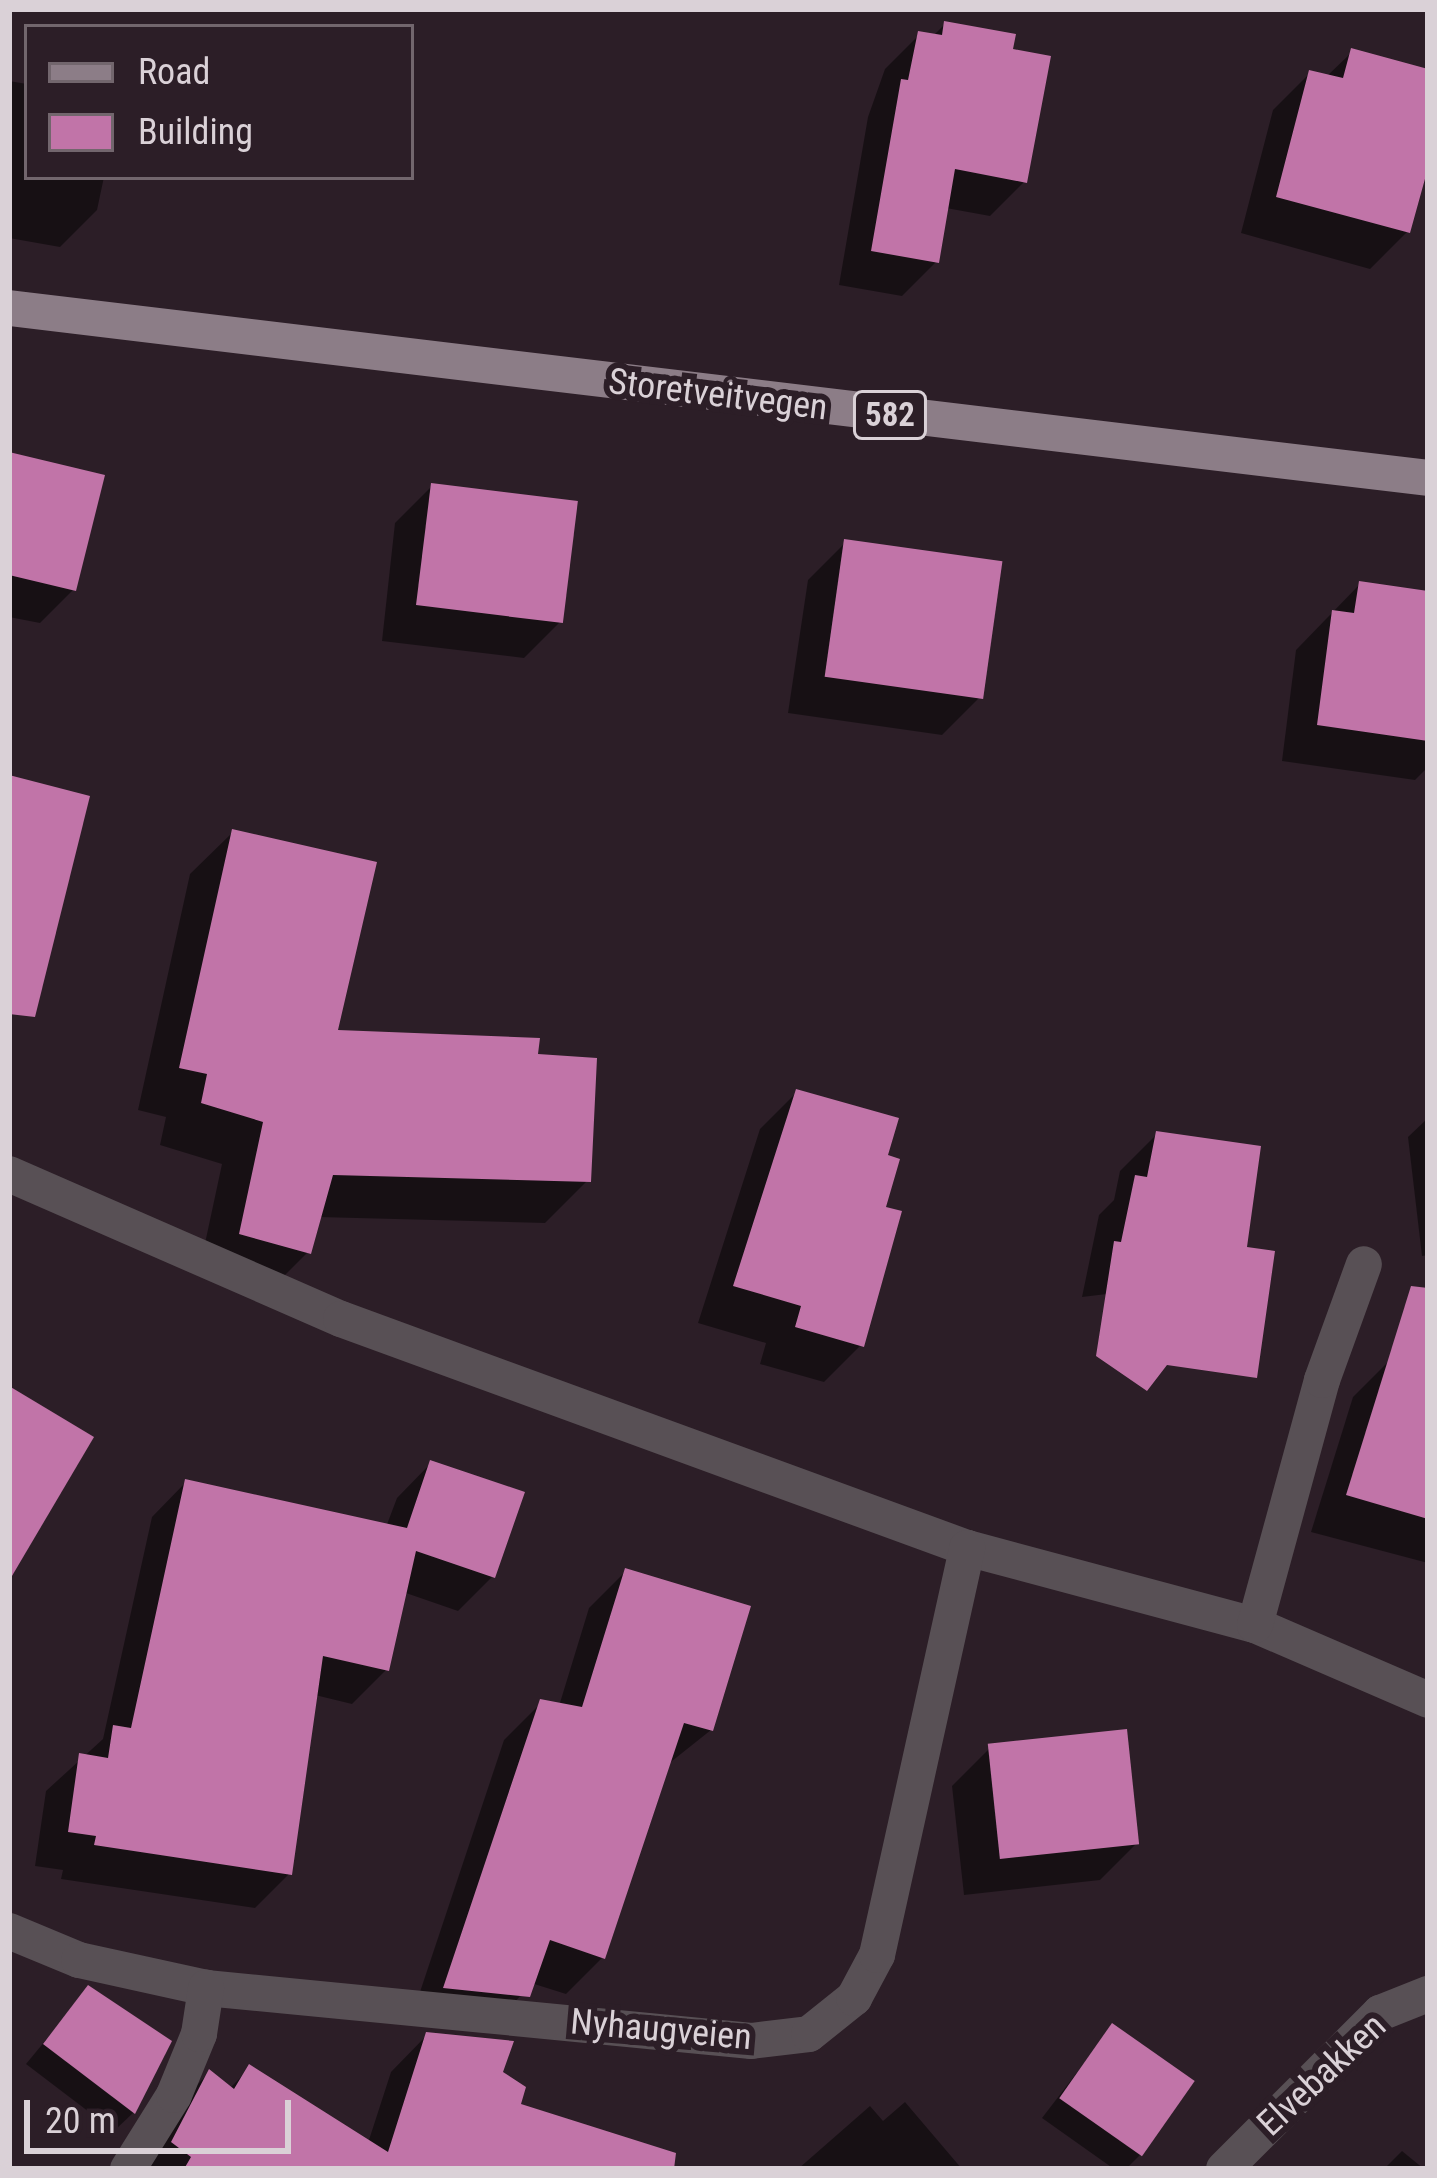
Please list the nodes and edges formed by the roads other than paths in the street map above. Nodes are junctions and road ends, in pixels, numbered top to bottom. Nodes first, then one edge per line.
1 (9, 308) edge
2 (1428, 478) edge
3 (9, 1174) edge
4 (1364, 1264) dead end
5 (967, 1548) junction
6 (1255, 1625) junction
7 (1428, 1700) edge
8 (9, 1931) edge
9 (206, 1988) junction
10 (1428, 1994) edge
11 (128, 2169) edge
12 (1224, 2169) edge

1 - 2 main road, Storetveitvegen / 582
3 - 5 street
4 - 6 street
5 - 6 street
5 - 9 street, Nyhaugveien
6 - 7 street
8 - 9 street, Nyhaugveien
9 - 11 street
10 - 12 street, Elvebakken

